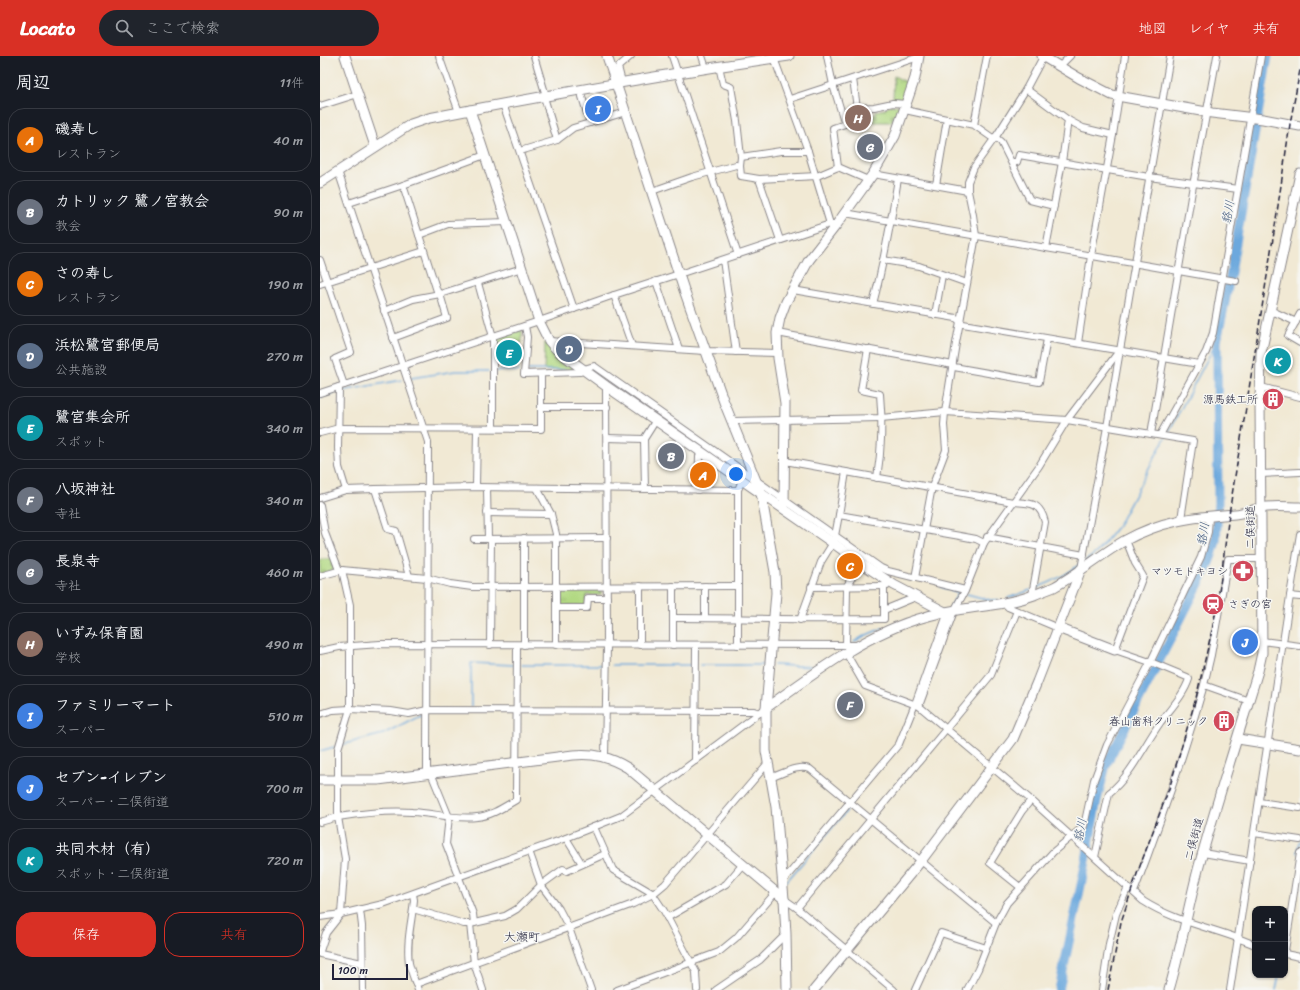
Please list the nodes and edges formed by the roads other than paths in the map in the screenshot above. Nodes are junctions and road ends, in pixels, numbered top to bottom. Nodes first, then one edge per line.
1 (345, 56) edge
2 (439, 56) edge
3 (534, 56) edge
4 (607, 56) edge
5 (631, 56) edge
6 (672, 56) edge
7 (702, 56) edge
8 (789, 56) edge
9 (827, 56) edge
10 (919, 56) edge
11 (987, 56) edge
12 (1043, 56) edge
13 (1070, 56) edge
14 (1125, 56) edge
15 (1170, 56) edge
16 (1217, 56) edge
17 (1261, 56) edge
18 (769, 58) edge
19 (719, 66) junction
20 (1059, 67) junction
21 (706, 68) junction
22 (678, 72) junction
23 (853, 78) junction
24 (619, 82) junction
25 (833, 85) junction
26 (1026, 89) junction
27 (580, 90) junction
28 (358, 94) junction
29 (545, 96) junction
30 (1118, 96) junction
31 (790, 99) junction
32 (503, 104) junction
33 (1161, 104) junction
34 (320, 106) edge
35 (906, 107) junction
36 (470, 110) junction
37 (460, 112) junction
38 (626, 112) junction
39 (1208, 112) junction
40 (1251, 118) junction
41 (948, 119) junction
42 (1068, 120) junction
43 (590, 123) junction
44 (974, 125) junction
45 (1300, 126) edge
46 (1113, 135) junction
47 (994, 138) junction
48 (557, 140) junction
49 (375, 146) junction
50 (808, 150) junction
51 (520, 152) junction
52 (485, 155) junction
53 (741, 157) junction
54 (1012, 162) junction
55 (1062, 162) junction
56 (740, 166) junction
57 (838, 167) junction
58 (1106, 169) junction
59 (338, 172) junction
60 (710, 172) junction
61 (1300, 175) edge
62 (816, 176) junction
63 (871, 177) junction
64 (1149, 177) junction
65 (759, 179) junction
66 (898, 179) junction
67 (320, 183) edge
68 (1194, 183) junction
69 (936, 184) junction
70 (403, 185) junction
71 (1238, 189) junction
72 (652, 191) junction
73 (968, 191) junction
74 (349, 203) junction
75 (1054, 206) junction
76 (845, 213) junction
77 (891, 221) junction
78 (507, 222) junction
79 (834, 224) junction
80 (419, 235) junction
81 (976, 236) junction
82 (780, 240) junction
83 (1046, 248) junction
84 (424, 251) junction
85 (738, 255) junction
86 (1091, 256) junction
87 (320, 260) edge
88 (723, 260) junction
89 (883, 260) junction
90 (1134, 263) junction
91 (369, 268) junction
92 (522, 268) junction
93 (1180, 271) junction
94 (679, 274) junction
95 (942, 275) junction
96 (1223, 279) junction
97 (656, 281) junction
98 (1236, 281) dead end
99 (327, 282) junction
100 (478, 283) junction
101 (967, 283) junction
102 (320, 284) edge
103 (793, 290) junction
104 (440, 294) junction
105 (614, 295) junction
106 (873, 304) junction
107 (574, 309) junction
108 (1270, 310) junction
109 (384, 311) junction
110 (1300, 314) edge
111 (935, 315) junction
112 (961, 321) junction
113 (539, 322) junction
114 (1296, 322) junction
115 (525, 326) junction
116 (777, 333) junction
117 (493, 337) junction
118 (393, 338) junction
119 (1047, 339) junction
120 (549, 340) junction
121 (1078, 343) junction
122 (1300, 343) edge
123 (632, 346) junction
124 (679, 349) junction
125 (868, 350) junction
126 (1120, 350) junction
127 (705, 351) junction
128 (736, 352) junction
129 (778, 353) junction
130 (1164, 358) junction
131 (1199, 364) junction
132 (953, 365) junction
133 (402, 366) junction
134 (584, 371) junction
135 (542, 374) junction
136 (606, 386) junction
137 (1261, 387) junction
138 (341, 389) junction
139 (320, 393) edge
140 (1300, 397) edge
141 (542, 407) junction
142 (607, 407) junction
143 (945, 412) junction
144 (883, 418) junction
145 (656, 420) junction
146 (1067, 420) junction
147 (732, 421) junction
148 (784, 421) junction
149 (1107, 426) junction
150 (339, 428) junction
151 (423, 428) junction
152 (493, 428) junction
153 (477, 429) junction
154 (320, 433) edge
155 (1151, 434) junction
156 (1161, 435) junction
157 (607, 438) junction
158 (644, 439) junction
159 (702, 451) junction
160 (785, 461) junction
161 (846, 472) junction
162 (1300, 472) edge
163 (1261, 474) junction
164 (877, 478) junction
165 (742, 480) junction
166 (758, 486) junction
167 (476, 487) junction
168 (932, 487) junction
169 (428, 488) junction
170 (487, 488) junction
171 (537, 488) junction
172 (606, 488) junction
173 (375, 489) junction
174 (645, 489) junction
175 (346, 490) junction
176 (698, 490) junction
177 (738, 490) junction
178 (320, 498) edge
179 (1013, 502) junction
180 (784, 504) junction
181 (320, 505) edge
182 (1262, 508) junction
183 (1300, 508) edge
184 (487, 513) junction
185 (551, 514) junction
186 (840, 515) junction
187 (1211, 515) junction
188 (1180, 519) junction
189 (924, 530) junction
190 (1300, 534) edge
191 (524, 538) junction
192 (607, 538) junction
193 (474, 539) dead end
194 (489, 539) junction
195 (556, 539) junction
196 (835, 539) junction
197 (986, 540) junction
198 (1126, 540) junction
199 (1040, 547) junction
200 (1084, 556) junction
201 (1262, 559) junction
202 (860, 564) junction
203 (1082, 568) junction
204 (341, 570) junction
205 (320, 576) edge
206 (409, 576) junction
207 (427, 578) junction
208 (915, 578) junction
209 (1293, 578) junction
210 (1300, 579) edge
211 (894, 585) junction
212 (491, 586) junction
213 (523, 586) junction
214 (556, 586) junction
215 (607, 586) junction
216 (640, 586) junction
217 (673, 586) junction
218 (705, 586) junction
219 (738, 586) junction
220 (811, 587) junction
221 (884, 587) junction
222 (847, 588) junction
223 (1033, 591) junction
224 (964, 592) junction
225 (1290, 596) junction
226 (916, 597) junction
227 (1300, 597) edge
228 (607, 598) junction
229 (1006, 604) junction
230 (556, 608) junction
231 (884, 610) junction
232 (1017, 611) junction
233 (949, 612) junction
234 (673, 618) junction
235 (704, 618) junction
236 (738, 618) junction
237 (773, 619) junction
238 (847, 619) junction
239 (800, 620) junction
240 (1058, 628) junction
241 (1262, 641) junction
242 (1283, 643) junction
243 (428, 644) junction
244 (490, 645) junction
245 (517, 645) junction
246 (524, 645) junction
247 (556, 645) junction
248 (607, 645) junction
249 (640, 645) junction
250 (673, 645) junction
251 (350, 646) junction
252 (696, 646) junction
253 (738, 646) junction
254 (771, 646) junction
255 (1300, 646) edge
256 (846, 648) junction
257 (320, 650) edge
258 (1115, 650) junction
259 (1152, 663) junction
260 (1204, 685) junction
261 (1249, 701) junction
262 (917, 705) junction
263 (350, 709) junction
264 (427, 710) junction
265 (516, 710) junction
266 (606, 711) junction
267 (695, 711) junction
268 (763, 711) junction
269 (320, 714) edge
270 (947, 729) junction
271 (1238, 739) junction
272 (1267, 745) junction
273 (1300, 749) edge
274 (605, 757) junction
275 (695, 761) junction
276 (517, 762) junction
277 (768, 763) junction
278 (992, 767) junction
279 (429, 773) junction
280 (770, 778) junction
281 (320, 780) edge
282 (339, 780) junction
283 (656, 791) junction
284 (1031, 800) junction
285 (851, 802) junction
286 (1259, 802) junction
287 (1300, 808) edge
288 (338, 817) junction
289 (449, 817) junction
290 (871, 819) junction
291 (320, 822) edge
292 (594, 827) junction
293 (1254, 833) junction
294 (708, 835) junction
295 (1072, 836) junction
296 (566, 838) junction
297 (1300, 840) edge
298 (529, 851) junction
299 (1203, 853) junction
300 (1300, 853) edge
301 (605, 854) junction
302 (1093, 855) junction
303 (921, 861) junction
304 (1250, 861) junction
305 (582, 864) junction
306 (743, 864) junction
307 (458, 877) junction
308 (783, 881) junction
309 (541, 885) junction
310 (1020, 887) junction
311 (1128, 887) junction
312 (776, 892) junction
313 (1134, 892) junction
314 (413, 894) junction
315 (653, 894) junction
316 (784, 899) junction
317 (797, 908) junction
318 (413, 909) junction
319 (360, 910) junction
320 (341, 914) junction
321 (320, 917) edge
322 (667, 918) junction
323 (1186, 922) junction
324 (472, 923) junction
325 (996, 923) junction
326 (568, 928) junction
327 (786, 934) junction
328 (1238, 938) junction
329 (1287, 942) edge
330 (1252, 944) edge
331 (986, 948) junction
332 (847, 951) junction
333 (320, 953) edge
334 (1288, 954) edge
335 (1300, 957) edge
336 (362, 963) junction
337 (474, 963) junction
338 (690, 963) junction
339 (417, 987) edge
340 (363, 990) edge
341 (483, 990) edge
342 (591, 990) edge
343 (617, 990) edge
344 (697, 990) edge
345 (716, 990) edge
346 (788, 990) edge
347 (814, 990) edge
348 (894, 990) edge
349 (915, 990) edge
350 (967, 990) edge
351 (1102, 990) edge
352 (1169, 990) edge
353 (1230, 990) edge

1 - 28 street
2 - 37 street
3 - 29 street
4 - 24 street
5 - 24 street
6 - 22 street
7 - 21 street
8 - 18 street
9 - 25 street
10 - 23 street
10 - 35 street
11 - 44 street
12 - 20 street
12 - 26 street
13 - 20 street
14 - 30 street
15 - 33 street
16 - 39 street
17 - 40 street
18 - 19 street
18 - 31 street
19 - 21 street
19 - 53 street
20 - 30 street
21 - 22 street
22 - 24 street
22 - 60 street
23 - 25 street
23 - 35 street
24 - 27 street
24 - 38 street
25 - 31 street
25 - 57 street
26 - 42 street
26 - 47 street
27 - 29 street
27 - 43 street
28 - 34 street
28 - 49 street
29 - 32 street
29 - 48 street
30 - 33 street
30 - 46 street
31 - 50 street
32 - 36 street
32 - 51 street
33 - 39 street
33 - 64 street
35 - 41 street
35 - 63 street
36 - 37 street
36 - 52 street
37 - 49 street
38 - 43 street
38 - 72 street
39 - 40 street
39 - 68 street
40 - 45 street
40 - 71 street
41 - 44 street
41 - 69 street
42 - 46 street
42 - 55 street
43 - 48 street
44 - 47 street
46 - 58 street
47 - 54 street
47 - 73 street
48 - 51 street
49 - 59 street
50 - 53 street
50 - 62 street
51 - 107 street
52 - 70 street
52 - 78 street
53 - 56 street
54 - 55 street
54 - 75 street
55 - 58 street
55 - 75 street
56 - 60 street
56 - 65 street
57 - 62 street
57 - 63 street
58 - 64 street
58 - 86 street
59 - 67 street
59 - 74 street
60 - 72 street
60 - 85 street
61 - 108 street, 二俣街道
62 - 65 street
62 - 79 street
63 - 66 street
63 - 76 street
64 - 68 street
64 - 90 street
65 - 82 street
66 - 69 street
66 - 77 street
68 - 71 street
68 - 93 street
69 - 73 street
70 - 74 street
70 - 80 street
71 - 96 street
72 - 94 street
73 - 81 street
74 - 91 street
75 - 83 street
76 - 77 street
76 - 79 street
77 - 81 street
77 - 89 street
78 - 80 street
78 - 92 street
79 - 82 street
79 - 103 street
80 - 84 street
81 - 83 street
81 - 101 street
82 - 85 street
83 - 86 street
84 - 91 street
84 - 104 street
85 - 88 street
86 - 90 street
86 - 121 street
87 - 99 street
88 - 94 street
88 - 128 street
89 - 95 street
89 - 106 street
90 - 93 street
90 - 126 street
91 - 99 street
91 - 109 street
92 - 100 street
92 - 113 street
93 - 96 street
93 - 130 street
94 - 97 street
94 - 127 street
95 - 101 street
95 - 111 street
96 - 98 street
96 - 131 street
97 - 105 street
97 - 124 street
99 - 102 street
99 - 138 street
100 - 104 street
100 - 117 street
101 - 112 street
103 - 106 street
103 - 116 street
104 - 109 street
104 - 118 street
105 - 107 street
105 - 123 street
106 - 111 street
107 - 113 street
108 - 114 street
108 - 137 street, 二俣街道
109 - 118 street
110 - 114 street
111 - 112 street
112 - 119 street
112 - 132 street
113 - 115 street
113 - 120 street
114 - 122 street
115 - 117 street
115 - 135 street
116 - 125 street
116 - 129 street
117 - 133 street
117 - 152 street
118 - 133 street
119 - 121 street
119 - 132 street
120 - 123 street
120 - 134 street
121 - 126 street
123 - 124 street
124 - 127 street
125 - 132 street
125 - 144 street
126 - 130 street
126 - 146 street
126 - 149 street
127 - 128 street
127 - 147 street
128 - 129 street
129 - 148 street
130 - 131 street
130 - 155 street
131 - 156 street
132 - 143 street
133 - 138 street
133 - 151 street
134 - 135 street
134 - 136 street
134 - 166 street
135 - 141 street
136 - 142 street
136 - 145 street
137 - 140 street
137 - 163 street, 二俣街道
138 - 139 street
138 - 150 street
141 - 142 street
141 - 152 street
142 - 157 street
143 - 144 street
143 - 146 street
143 - 168 street
144 - 148 street
144 - 164 street
145 - 158 street
145 - 159 street
146 - 149 street
146 - 179 street
147 - 148 street
147 - 166 street
148 - 160 street
149 - 155 street
149 - 200 street
150 - 151 street
150 - 154 street
150 - 175 street
151 - 153 street
151 - 169 street
152 - 153 street
153 - 167 street
155 - 156 street
156 - 188 street
157 - 158 street
157 - 172 street
158 - 174 street
159 - 165 street
159 - 176 street
160 - 161 street
160 - 180 street
161 - 164 street
161 - 186 street
162 - 163 street
163 - 182 street, 二俣街道
164 - 168 street
165 - 166 street
165 - 177 street
166 - 180 street
166 - 180 street
166 - 237 street
167 - 169 street
167 - 170 street
168 - 179 street
168 - 189 street
169 - 173 street
169 - 207 street
170 - 171 street
170 - 184 street
171 - 172 street
171 - 185 street
172 - 174 street
172 - 192 street
173 - 175 street
173 - 206 street
174 - 176 street
175 - 178 street
176 - 177 street
177 - 219 street
179 - 197 street
179 - 199 street
180 - 196 street
181 - 204 street
182 - 183 street
182 - 187 street
182 - 201 street, 二俣街道
184 - 185 street
184 - 194 street
185 - 195 street
186 - 189 street
186 - 196 street
187 - 188 street
187 - 259 street
188 - 198 street
189 - 197 street
189 - 208 street
190 - 209 street
191 - 194 street
191 - 195 street
191 - 213 street
192 - 195 street
192 - 215 street
193 - 194 street
194 - 212 street
195 - 214 street
196 - 202 street
196 - 208 street
196 - 220 street
197 - 199 street
197 - 224 street
198 - 203 street
198 - 258 street
199 - 200 street
199 - 223 street
200 - 203 street
201 - 241 street, 二俣街道
201 - 260 street
202 - 211 street
202 - 222 street
203 - 223 street
203 - 240 street
204 - 205 street
204 - 206 street
204 - 251 street
206 - 207 street
207 - 212 street
207 - 243 street
208 - 224 street
209 - 210 street
209 - 225 street
211 - 221 street
211 - 226 street
212 - 213 street
212 - 244 street
213 - 214 street
213 - 246 street
214 - 215 street
214 - 230 street
215 - 216 street
215 - 228 street
216 - 217 street
216 - 249 street
217 - 218 street
217 - 234 street
218 - 219 street
218 - 235 street
219 - 236 street
220 - 222 street
220 - 239 street
221 - 222 street
221 - 231 street
222 - 238 street
223 - 229 street
224 - 233 street
225 - 227 street
225 - 242 street
226 - 231 street
226 - 233 street
228 - 230 street
228 - 248 street
229 - 232 street
229 - 233 street
230 - 247 street
231 - 238 street
232 - 240 street
232 - 270 street
233 - 256 street
233 - 262 street
234 - 235 street
234 - 250 street
235 - 236 street
236 - 237 street
236 - 253 street
237 - 239 street
237 - 254 street
238 - 239 street
238 - 256 street
240 - 258 street
240 - 278 street
241 - 242 street
241 - 261 street, 二俣街道
242 - 255 street
242 - 272 street
243 - 244 street
243 - 251 street
243 - 264 street
244 - 245 street
245 - 246 street
245 - 265 street
246 - 247 street
247 - 248 street
248 - 249 street
248 - 266 street
249 - 250 street
250 - 252 street
251 - 257 street
251 - 263 street
252 - 253 street
252 - 267 street
253 - 254 street
254 - 256 street
254 - 268 street
256 - 262 street
256 - 268 street
258 - 259 street
259 - 295 street
259 - 302 street
260 - 261 street
260 - 313 street
261 - 271 street, 二俣街道
262 - 270 street
262 - 285 street
263 - 264 street
263 - 269 street
263 - 282 street
264 - 265 street
264 - 279 street
265 - 266 street
265 - 276 street
266 - 267 street
266 - 274 street
267 - 268 street
267 - 275 street
268 - 275 street
268 - 277 street
270 - 278 street
270 - 290 street
271 - 272 street
271 - 299 street, 二俣街道
272 - 273 street
272 - 286 street
274 - 276 street
274 - 283 street
275 - 283 street
276 - 279 street
276 - 289 street
277 - 280 street
277 - 294 street
278 - 284 street
278 - 303 street
279 - 282 street
279 - 289 street
280 - 285 street
280 - 308 street
281 - 282 street
282 - 288 street
283 - 292 street
283 - 294 street
284 - 295 street
284 - 310 street
285 - 290 street
285 - 308 street
286 - 287 street
286 - 293 street
288 - 289 street
288 - 291 street
288 - 320 street
289 - 307 street
290 - 303 street
290 - 317 street
292 - 296 street
292 - 301 street
293 - 297 street
293 - 304 street
294 - 306 street
294 - 315 street
295 - 302 street
295 - 310 street
296 - 298 street
296 - 305 street
298 - 307 street
298 - 309 street
299 - 304 street
299 - 323 street, 二俣街道
300 - 329 street
301 - 305 street
301 - 315 street
302 - 311 street
303 - 325 street
303 - 332 street
304 - 328 street
305 - 309 street
306 - 312 street
306 - 322 street
307 - 314 street
307 - 324 street
308 - 316 street
309 - 324 street
309 - 326 street
310 - 325 street
311 - 313 street
311 - 351 street
312 - 316 street
312 - 338 street
313 - 323 street
314 - 318 street
314 - 319 street
315 - 322 street
315 - 326 street
316 - 317 street
316 - 327 street
317 - 332 street
318 - 324 street
318 - 339 street
319 - 320 street
319 - 336 street
320 - 321 street
320 - 333 street
322 - 338 street
323 - 328 street
323 - 352 street, 二俣街道
324 - 337 street
325 - 331 street
326 - 337 street
326 - 342 street
327 - 345 street
327 - 346 street
328 - 330 street
328 - 353 street
331 - 349 street
331 - 350 street
332 - 347 street
332 - 348 street
333 - 336 street
334 - 335 street
336 - 340 street
337 - 339 street
337 - 341 street
338 - 343 street
338 - 344 street

